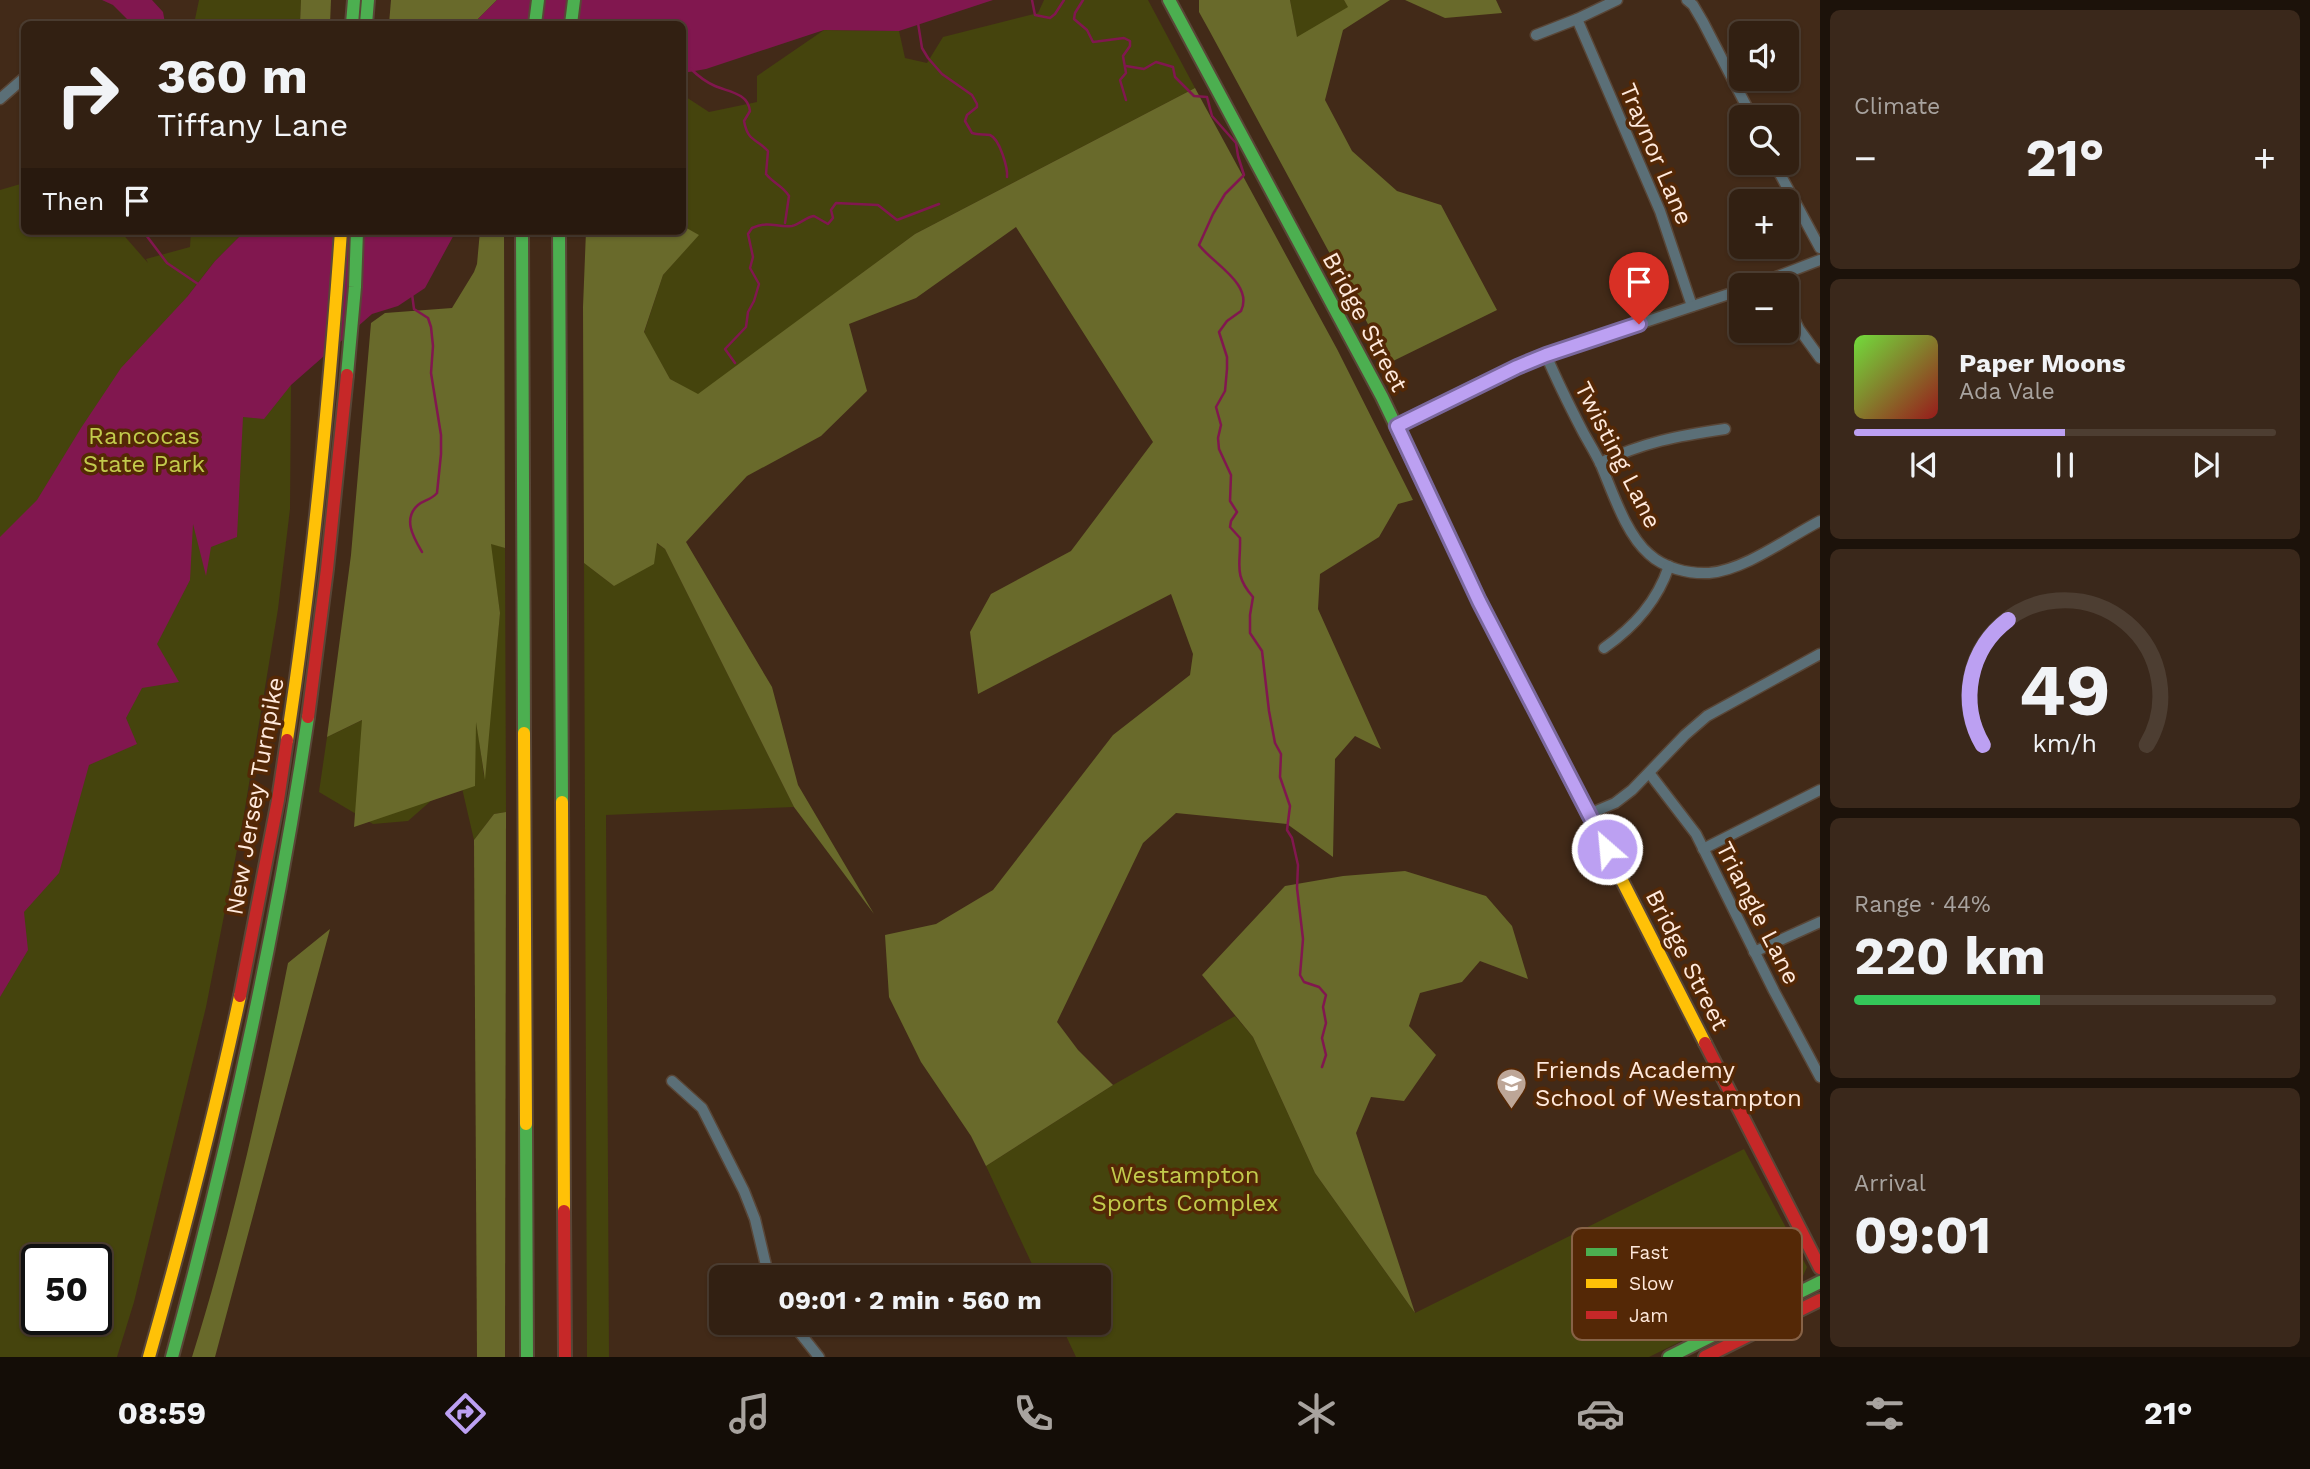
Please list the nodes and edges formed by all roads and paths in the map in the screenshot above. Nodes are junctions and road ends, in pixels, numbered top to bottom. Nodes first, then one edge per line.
1 (354, 0) edge
2 (368, 0) edge
3 (538, 0) edge
4 (574, 0) edge
5 (1169, 0) edge
6 (1617, 0) edge
7 (1687, 0) edge
8 (1577, 19) junction
9 (352, 21) edge
10 (366, 21) edge
11 (536, 21) edge
12 (572, 21) edge
13 (1536, 35) dead end
14 (21, 81) edge
15 (0, 99) edge
16 (1746, 105) edge
17 (1780, 175) edge
18 (341, 235) edge
19 (357, 235) edge
20 (522, 235) edge
21 (559, 235) edge
22 (1820, 248) edge
23 (1820, 260) edge
24 (1794, 273) edge
25 (1729, 294) edge
26 (1692, 306) junction
27 (1799, 327) edge
28 (1546, 355) junction
29 (1820, 358) edge
30 (1397, 426) junction
31 (1725, 429) dead end
32 (1600, 463) junction
33 (1820, 522) edge
34 (1669, 566) junction
35 (1604, 648) dead end
36 (1820, 654) edge
37 (1650, 774) junction
38 (1820, 790) edge
39 (1589, 814) junction
40 (1703, 849) junction
41 (1820, 922) edge
42 (1754, 952) junction
43 (1820, 1077) edge
44 (672, 1081) dead end
45 (1800, 1228) edge
46 (1802, 1233) edge
47 (766, 1265) edge
48 (1820, 1268) edge
49 (1820, 1282) edge
50 (1802, 1291) edge
51 (1820, 1300) edge
52 (1802, 1309) edge
53 (802, 1335) edge
54 (1703, 1340) edge
55 (1739, 1340) edge
56 (149, 1357) edge
57 (172, 1357) edge
58 (527, 1357) edge
59 (565, 1357) edge
60 (819, 1357) edge
61 (1669, 1357) edge
62 (1705, 1357) edge

1 - 9 main road
2 - 10 main road
3 - 11 main road
4 - 12 main road
5 - 30 main road, Bridge Street
6 - 8 street
7 - 16 street
8 - 13 street
8 - 26 street, Traynor Lane
14 - 15 street
17 - 22 street
18 - 56 main road, New Jersey Turnpike
19 - 57 main road, New Jersey Turnpike
20 - 58 main road
21 - 59 main road
23 - 24 street
25 - 26 street
26 - 28 street
27 - 29 street
28 - 30 street
28 - 32 street, Twisting Lane
30 - 39 main road, Bridge Street
31 - 32 street
32 - 34 street, Twisting Lane
33 - 34 street, Twisting Lane
34 - 35 street
36 - 37 street
37 - 39 street
37 - 40 street, Triangle Lane
38 - 40 street
39 - 45 main road, Bridge Street
40 - 42 street, Triangle Lane
41 - 42 street
42 - 43 street, Triangle Lane
44 - 47 street
46 - 48 main road, Bridge Street
49 - 50 main road
51 - 52 main road
53 - 60 street
54 - 61 main road
55 - 62 main road

